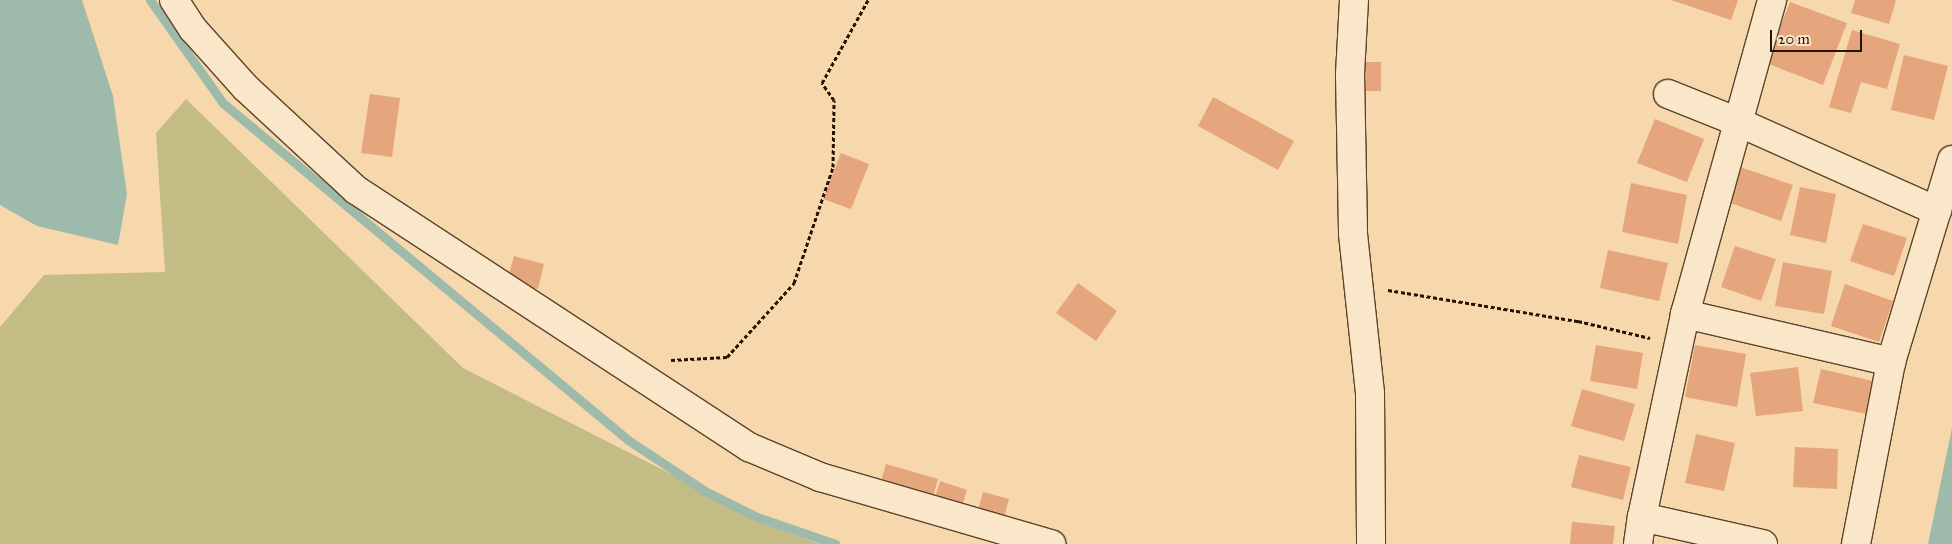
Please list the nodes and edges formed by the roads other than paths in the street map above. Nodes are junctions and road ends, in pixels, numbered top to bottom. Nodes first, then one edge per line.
1 (174, 0) edge
2 (1354, 0) edge
3 (1772, 0) edge
4 (1668, 94) dead end
5 (1738, 122) junction
6 (1952, 160) edge
7 (1937, 212) junction
8 (1685, 314) junction
9 (1891, 362) junction
10 (1642, 517) junction
11 (1051, 544) edge
12 (1371, 544) edge
13 (1638, 544) edge
14 (1762, 544) edge
15 (1856, 544) edge

1 - 11 street
2 - 12 street
3 - 5 street
4 - 5 street
5 - 7 street
5 - 8 street
6 - 7 street
7 - 9 street
8 - 9 street
8 - 10 street
9 - 15 street
10 - 13 street
10 - 14 street

